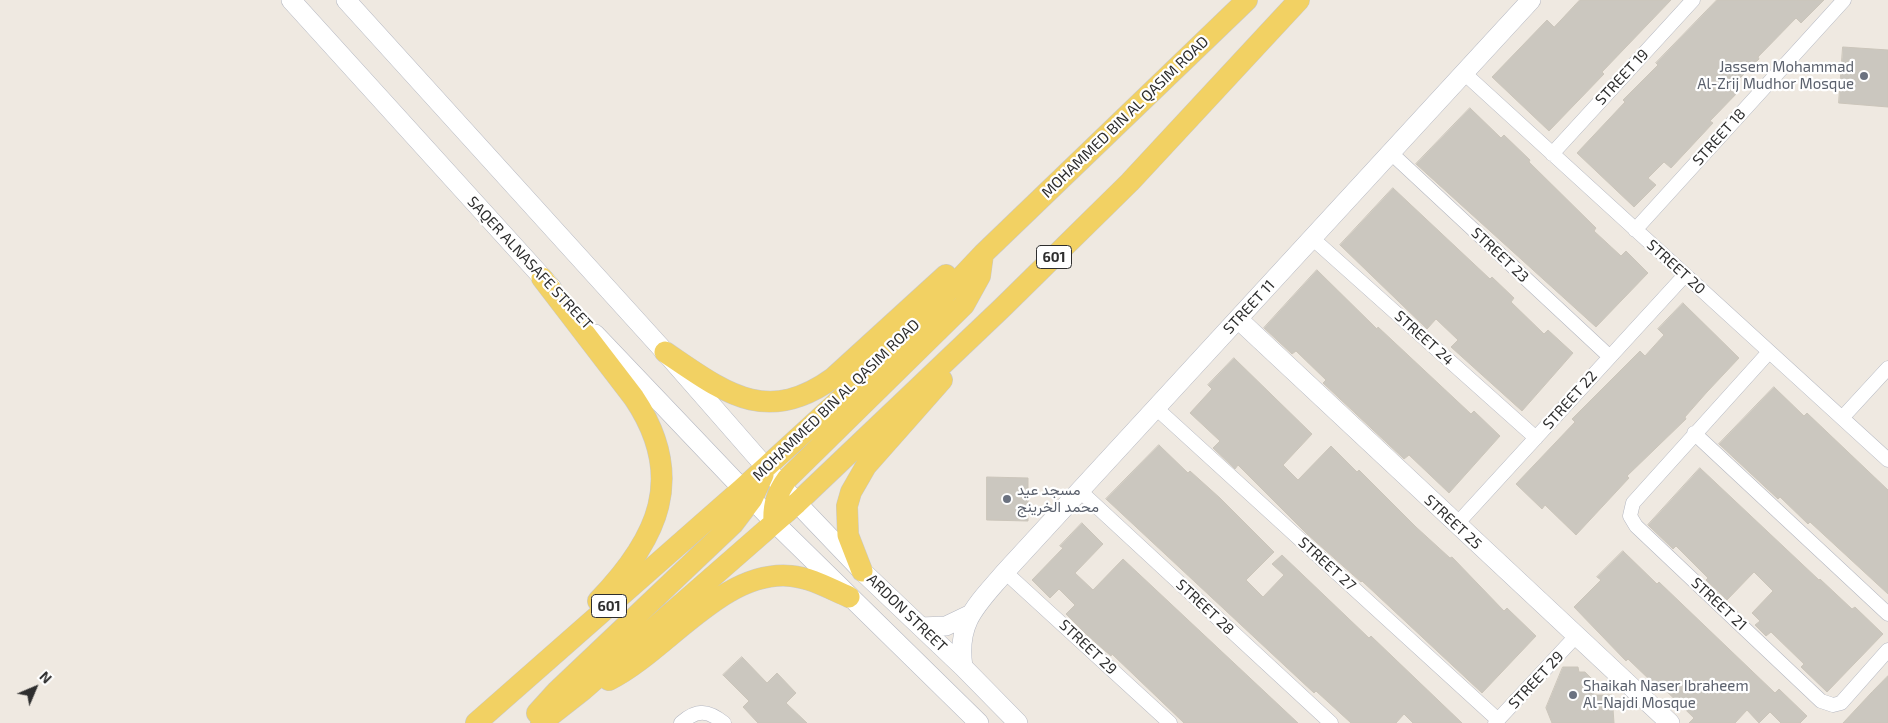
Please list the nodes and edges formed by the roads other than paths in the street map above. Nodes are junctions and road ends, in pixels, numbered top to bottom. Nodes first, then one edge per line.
1 (291, 0) edge
2 (346, 0) edge
3 (1247, 0) edge
4 (1289, 0) edge
5 (1299, 0) edge
6 (1531, 0) edge
7 (1693, 0) edge
8 (1844, 0) edge
9 (1464, 73) junction
10 (1391, 153) junction
11 (1552, 154) junction
12 (1130, 182) junction
13 (1635, 230) junction
14 (1312, 238) junction
15 (983, 254) junction
16 (1685, 275) junction
17 (542, 278) junction
18 (1003, 307) junction
19 (1238, 319) junction
20 (664, 352) junction
21 (1770, 352) junction
22 (1610, 357) junction
23 (1888, 368) edge
24 (1156, 408) junction
25 (1842, 418) junction
26 (1694, 433) junction
27 (1536, 438) junction
28 (1888, 460) edge
29 (765, 468) junction
30 (782, 486) junction
31 (1080, 491) junction
32 (747, 494) junction
33 (797, 503) junction
34 (774, 522) junction
35 (1456, 525) junction
36 (862, 571) junction
37 (1005, 572) junction
38 (849, 598) junction
39 (1888, 614) edge
40 (969, 615) junction
41 (921, 627) junction
42 (1576, 636) junction
43 (1888, 650) edge
44 (963, 667) junction
45 (583, 690) junction
46 (497, 705) junction
47 (1661, 720) edge
48 (1015, 721) edge
49 (1496, 722) edge
50 (476, 723) edge
51 (530, 723) edge
52 (541, 723) edge
53 (681, 723) edge
54 (724, 723) edge
55 (979, 723) edge
56 (1170, 723) edge
57 (1331, 723) edge

1 - 17 main road, SAQER ALNASAFE STREET
2 - 20 main road
3 - 15 main road, MOHAMMED BIN AL QASIM ROAD
4 - 12 main road
5 - 12 main road, 601
6 - 9 main road, STREET 11
7 - 11 street, STREET 19
8 - 13 street, STREET 18
9 - 10 main road, STREET 11
9 - 11 street, STREET 20
10 - 14 main road, STREET 11
10 - 22 street, STREET 23
11 - 13 street, STREET 20
12 - 18 main road, 601
13 - 16 street, STREET 20
14 - 19 main road, STREET 11
14 - 27 street, STREET 24
15 - 20 main road
15 - 29 main road, MOHAMMED BIN AL QASIM ROAD
15 - 30 main road
16 - 21 street, STREET 20
16 - 22 street, STREET 22
17 - 32 main road, SAQER ALNASAFE STREET
17 - 46 main road
18 - 33 main road, 601
18 - 36 main road
19 - 24 main road, STREET 11
19 - 35 main road, STREET 25
20 - 29 main road
21 - 25 street, STREET 20
21 - 26 street, STREET 21
22 - 27 street, STREET 22
23 - 25 street
24 - 31 main road, STREET 11
24 - 49 street, STREET 27
25 - 28 street, STREET 20
26 - 39 street
26 - 43 street, STREET 21
27 - 35 street, STREET 22
29 - 30 main road
29 - 32 main road
30 - 33 main road
30 - 34 main road
31 - 37 main road, STREET 11
31 - 57 street, STREET 28
32 - 34 main road, SAQER ALNASAFE STREET
32 - 46 main road, MOHAMMED BIN AL QASIM ROAD / 601
32 - 51 main road
33 - 34 main road, 601
33 - 36 main road, ARDON STREET
34 - 38 main road, ARDON STREET
34 - 45 main road, 601
35 - 42 main road, STREET 25
36 - 41 main road, ARDON STREET
37 - 40 main road, STREET 11
37 - 56 street, STREET 29
38 - 45 main road
38 - 55 main road, ARDON STREET
40 - 41 main road, STREET 11
40 - 44 main road, STREET 11
41 - 44 main road, ARDON STREET
42 - 47 main road, STREET 25
42 - 49 street, STREET 29
44 - 48 main road, ARDON STREET
45 - 52 main road, 601
46 - 50 main road, MOHAMMED BIN AL QASIM ROAD / 601
53 - 54 street

